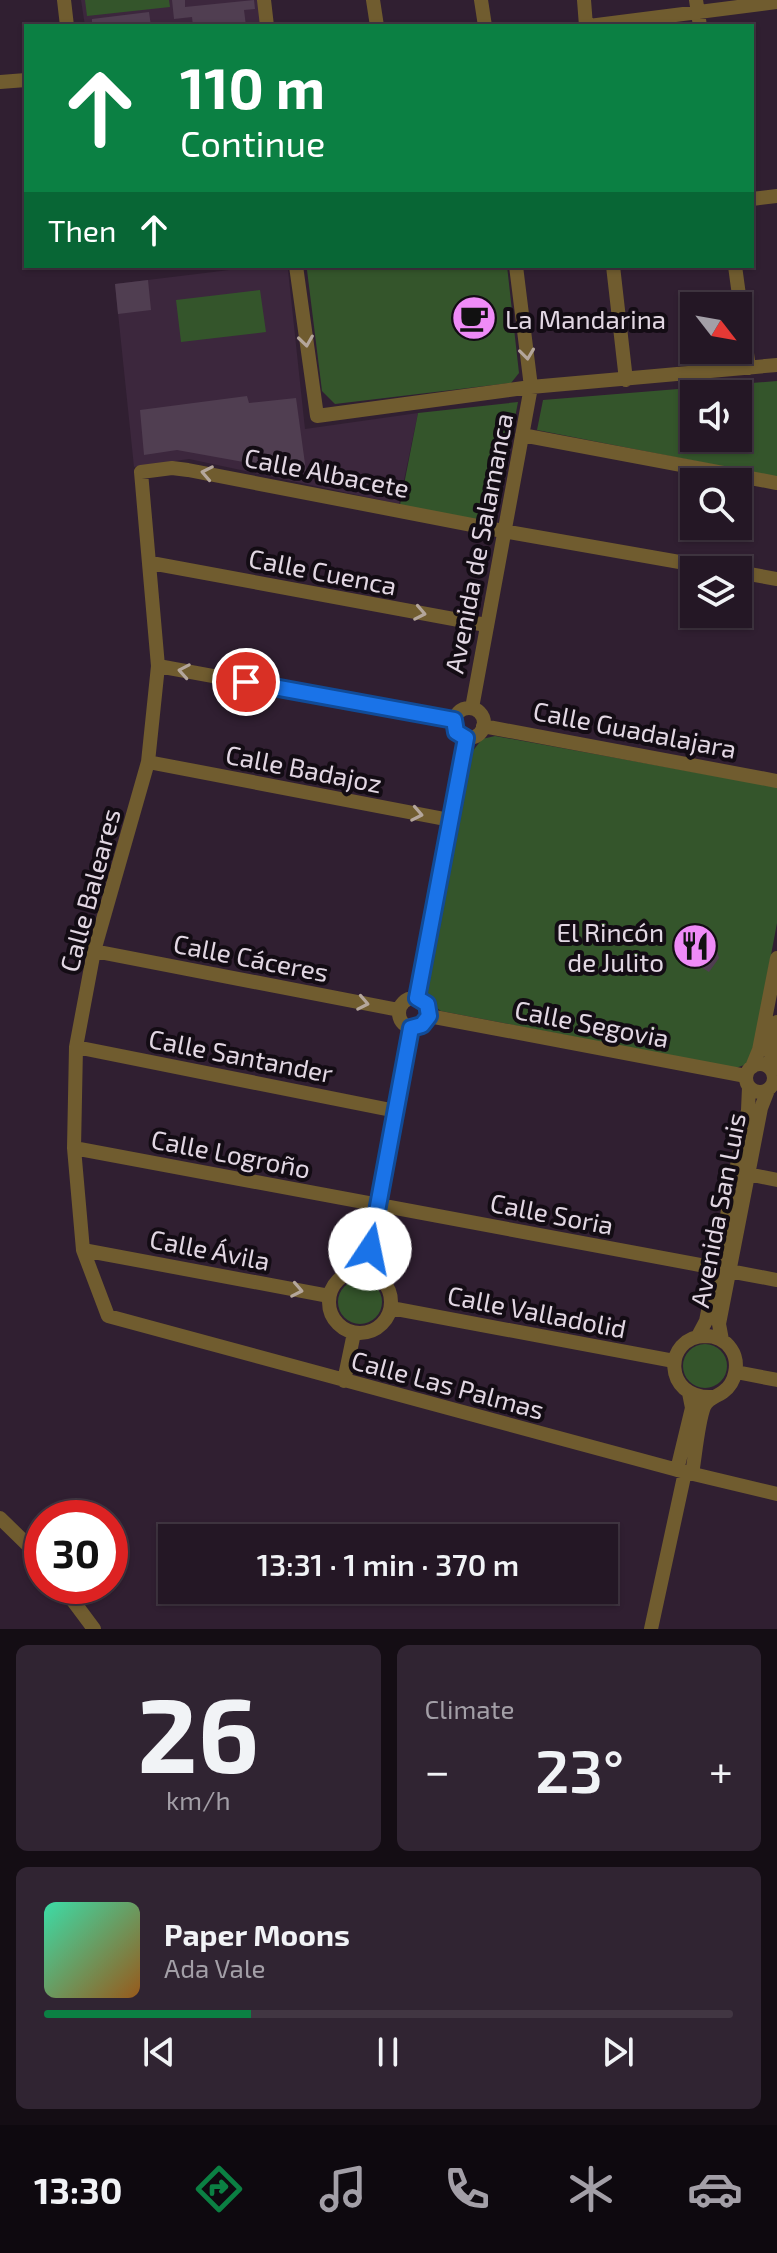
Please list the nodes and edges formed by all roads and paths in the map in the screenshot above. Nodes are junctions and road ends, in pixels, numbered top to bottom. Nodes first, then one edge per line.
1 (64, 0) edge
2 (264, 0) edge
3 (373, 0) edge
4 (481, 0) edge
5 (584, 0) edge
6 (777, 2) edge
7 (698, 13) edge
8 (67, 24) edge
9 (267, 24) edge
10 (377, 24) edge
11 (485, 24) edge
12 (588, 24) edge
13 (605, 24) edge
14 (24, 80) edge
15 (0, 82) edge
16 (777, 196) edge
17 (754, 199) edge
18 (296, 268) edge
19 (516, 268) edge
20 (613, 268) edge
21 (735, 268) edge
22 (777, 365) edge
23 (749, 368) junction
24 (626, 380) junction
25 (531, 387) junction
26 (522, 435) junction
27 (141, 472) joint
28 (777, 483) edge
29 (503, 531) junction
30 (680, 562) edge
31 (151, 563) junction
32 (752, 575) edge
33 (777, 579) edge
34 (486, 625) junction
35 (158, 666) junction
36 (472, 708) junction
37 (454, 720) junction
38 (483, 726) junction
39 (466, 738) junction
40 (148, 762) junction
41 (777, 781) edge
42 (450, 820) junction
43 (94, 951) junction
44 (777, 958) edge
45 (417, 998) junction
46 (399, 1010) junction
47 (429, 1016) junction
48 (777, 1022) edge
49 (411, 1028) junction
50 (76, 1047) junction
51 (749, 1076) junction
52 (773, 1080) edge
53 (396, 1111) junction
54 (74, 1148) junction
55 (748, 1174) junction
56 (777, 1180) edge
57 (379, 1206) junction
58 (83, 1250) junction
59 (722, 1270) junction
60 (366, 1271) junction
61 (777, 1280) edge
62 (329, 1296) junction
63 (391, 1308) junction
64 (108, 1316) joint
65 (354, 1333) junction
66 (698, 1336) junction
67 (722, 1340) junction
68 (674, 1361) junction
69 (736, 1372) junction
70 (777, 1380) edge
71 (344, 1381) junction
72 (689, 1393) junction
73 (712, 1397) junction
74 (685, 1472) junction
75 (777, 1494) edge
76 (0, 1518) edge
77 (24, 1541) edge
78 (75, 1604) edge
79 (94, 1629) edge
80 (651, 1629) edge

1 - 8 street
2 - 9 street
3 - 10 street
4 - 11 street
5 - 12 street
6 - 7 street
7 - 13 street
14 - 15 street
16 - 17 street
18 -> 25 street
19 -> 25 street, Avenida de Salamanca
20 - 24 street
21 - 23 street
22 - 23 street
23 - 24 street
24 - 25 street
25 - 26 street, Avenida de Salamanca
26 - 28 street
26 - 29 street, Avenida de Salamanca
29 -> 27 street, Calle Albacete
27 - 31 street, Calle Baleares
29 - 30 street, Calle Albacete
29 - 34 street, Avenida de Salamanca
31 -> 34 street, Calle Cuenca
31 - 35 street, Calle Baleares
32 - 33 street
34 - 36 street, Avenida de Salamanca
37 -> 35 street
35 - 40 street, Calle Baleares
36 - 37 street
36 - 38 street
37 - 39 street
38 - 39 street
38 - 41 street, Calle Guadalajara
39 - 42 street
40 -> 42 street, Calle Badajoz
40 - 43 street, Calle Baleares
42 - 45 street
43 -> 46 street, Calle Cáceres
43 - 50 street, Calle Baleares
44 - 51 street, Avenida San Luis
45 - 46 street
45 - 47 street
46 - 49 street
47 - 49 street
47 - 51 street, Calle Segovia
48 - 52 street, Avenida San Luis
49 - 53 street
50 - 53 street, Calle Santander
50 - 54 street, Calle Baleares
51 - 52 street
51 - 52 street
51 - 59 street, Avenida San Luis
52 - 55 street, Avenida San Luis
53 - 57 street
54 - 57 street, Calle Logroño
54 - 58 street, Calle Baleares
55 - 56 street
55 - 59 street, Avenida San Luis
57 - 59 street, Calle Soria
57 - 60 street
58 -> 62 street, Calle Ávila
58 - 64 street, Calle Baleares
59 - 61 street, Calle Soria
59 - 66 street, Avenida San Luis
59 - 67 street, Avenida San Luis
60 - 62 street
60 - 63 street
62 - 65 street
63 - 65 street
63 - 68 street, Calle Valladolid
64 - 71 street, Calle Las Palmas
65 - 71 street
66 - 67 street
66 - 68 street
67 - 69 street
68 - 72 street
69 - 70 street
69 - 73 street
71 - 74 street, Calle Las Palmas
72 - 73 street
72 - 74 street
73 - 74 street
74 - 75 street, Calle Las Palmas
74 - 80 street
76 - 77 street
78 - 79 street

